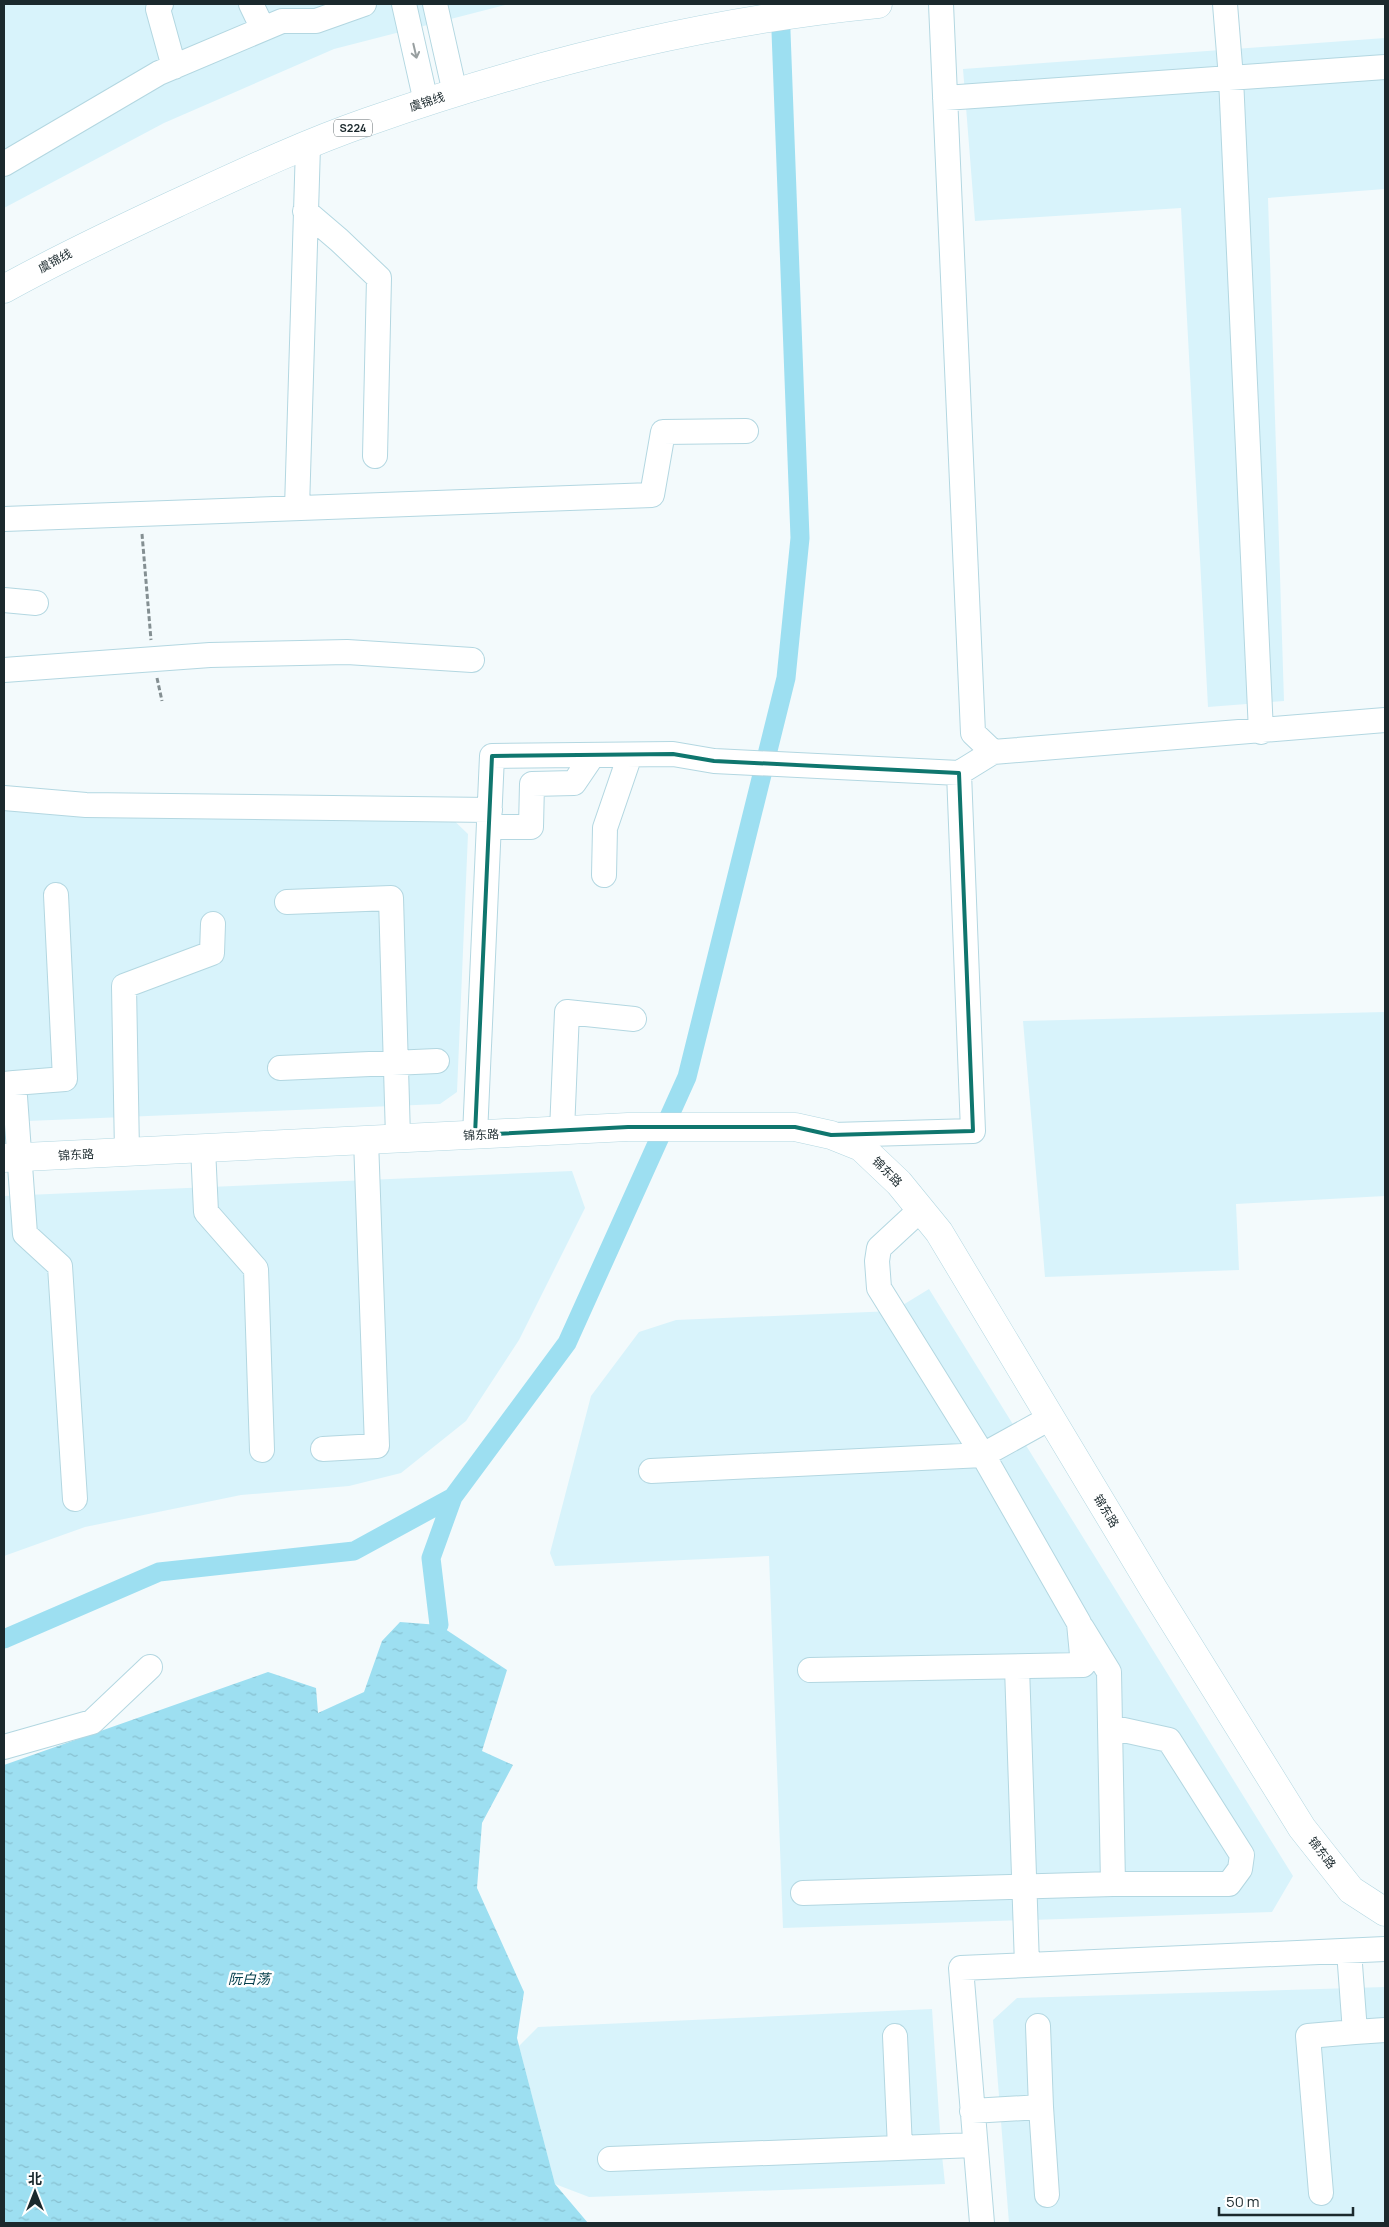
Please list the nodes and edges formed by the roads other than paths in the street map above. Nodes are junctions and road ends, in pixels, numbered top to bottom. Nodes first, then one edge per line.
1 (161, 4) edge
2 (251, 4) edge
3 (364, 4) edge
4 (404, 4) edge
5 (435, 4) edge
6 (878, 4) edge
7 (941, 4) edge
8 (1225, 4) edge
9 (263, 29) junction
10 (174, 67) junction
11 (1385, 67) edge
12 (1231, 78) junction
13 (455, 93) junction
14 (945, 98) junction
15 (426, 102) junction
16 (308, 146) junction
17 (4, 164) edge
18 (306, 211) junction
19 (4, 289) edge
20 (746, 431) dead end
21 (375, 456) dead end
22 (297, 508) junction
23 (4, 519) edge
24 (4, 600) edge
25 (36, 603) dead end
26 (472, 660) dead end
27 (4, 670) edge
28 (1385, 720) edge
29 (1261, 732) junction
30 (994, 752) junction
31 (593, 755) junction
32 (630, 755) junction
33 (959, 773) junction
34 (4, 798) edge
35 (489, 818) junction
36 (604, 875) dead end
37 (56, 895) dead end
38 (287, 902) dead end
39 (213, 924) dead end
40 (634, 1019) dead end
41 (437, 1061) dead end
42 (396, 1063) junction
43 (280, 1068) dead end
44 (9, 1084) edge
45 (562, 1131) junction
46 (475, 1135) junction
47 (831, 1135) junction
48 (398, 1137) junction
49 (366, 1140) junction
50 (203, 1148) junction
51 (127, 1152) junction
52 (11, 1158) edge
53 (920, 1210) junction
54 (1050, 1418) junction
55 (323, 1449) dead end
56 (262, 1450) dead end
57 (983, 1455) junction
58 (651, 1471) dead end
59 (75, 1499) dead end
60 (1079, 1623) junction
61 (150, 1666) dead end
62 (1017, 1666) junction
63 (810, 1670) dead end
64 (1110, 1726) junction
65 (4, 1747) edge
66 (1113, 1884) junction
67 (1025, 1887) junction
68 (803, 1893) dead end
69 (1385, 1912) edge
70 (1385, 1949) edge
71 (1349, 1951) junction
72 (1027, 1965) junction
73 (1038, 2026) dead end
74 (1385, 2030) edge
75 (1355, 2032) junction
76 (896, 2036) dead end
77 (1042, 2108) junction
78 (972, 2111) junction
79 (975, 2145) junction
80 (900, 2148) junction
81 (610, 2160) dead end
82 (1321, 2193) dead end
83 (1047, 2195) dead end
84 (982, 2223) edge

1 - 10 street
2 - 9 street
3 - 9 street
4 -> 15 street
5 - 13 street
6 - 13 main road, 虞锦线 / S224
7 - 14 street
8 - 12 street
9 - 10 street
10 - 17 street
11 - 12 street
12 - 14 street
12 - 29 street
13 - 15 main road, 虞锦线 / S224
14 - 30 street
15 - 16 main road, 虞锦线 / S224
16 - 18 street
16 - 19 main road, 虞锦线 / S224
18 - 21 street
18 - 22 street
20 - 22 street
22 - 23 street
24 - 25 street
26 - 27 street
28 - 29 street
29 - 30 street
30 - 33 street
31 - 32 street
31 - 35 street
31 - 35 street
32 - 33 street
32 - 36 street
33 - 47 street
34 - 35 street
35 - 46 street
37 - 44 street
38 - 42 street
39 - 51 street
40 - 45 street
41 - 42 street
42 - 43 street
42 - 48 street
44 - 52 street
45 - 46 main road, 锦东路
45 - 47 main road, 锦东路
46 - 48 main road, 锦东路
47 - 53 main road, 锦东路
48 - 49 main road, 锦东路
49 - 50 main road, 锦东路
49 - 55 street
50 - 51 main road, 锦东路
50 - 56 street
51 - 52 main road, 锦东路
52 - 59 street
53 - 54 main road, 锦东路
53 - 57 street
54 - 57 street
54 - 69 main road, 锦东路
57 - 58 street
57 - 60 street
60 - 62 street
60 - 64 street
61 - 65 street
62 - 63 street
62 - 67 street
64 - 66 street
64 - 66 street
66 - 67 street
67 - 68 street
67 - 72 street
70 - 71 street
71 - 72 street
71 - 75 street
72 - 78 street
73 - 77 street
74 - 75 street
75 - 82 street
76 - 80 street
77 - 78 street
77 - 83 street
78 - 79 street
79 - 80 street
79 - 84 street
80 - 81 street

